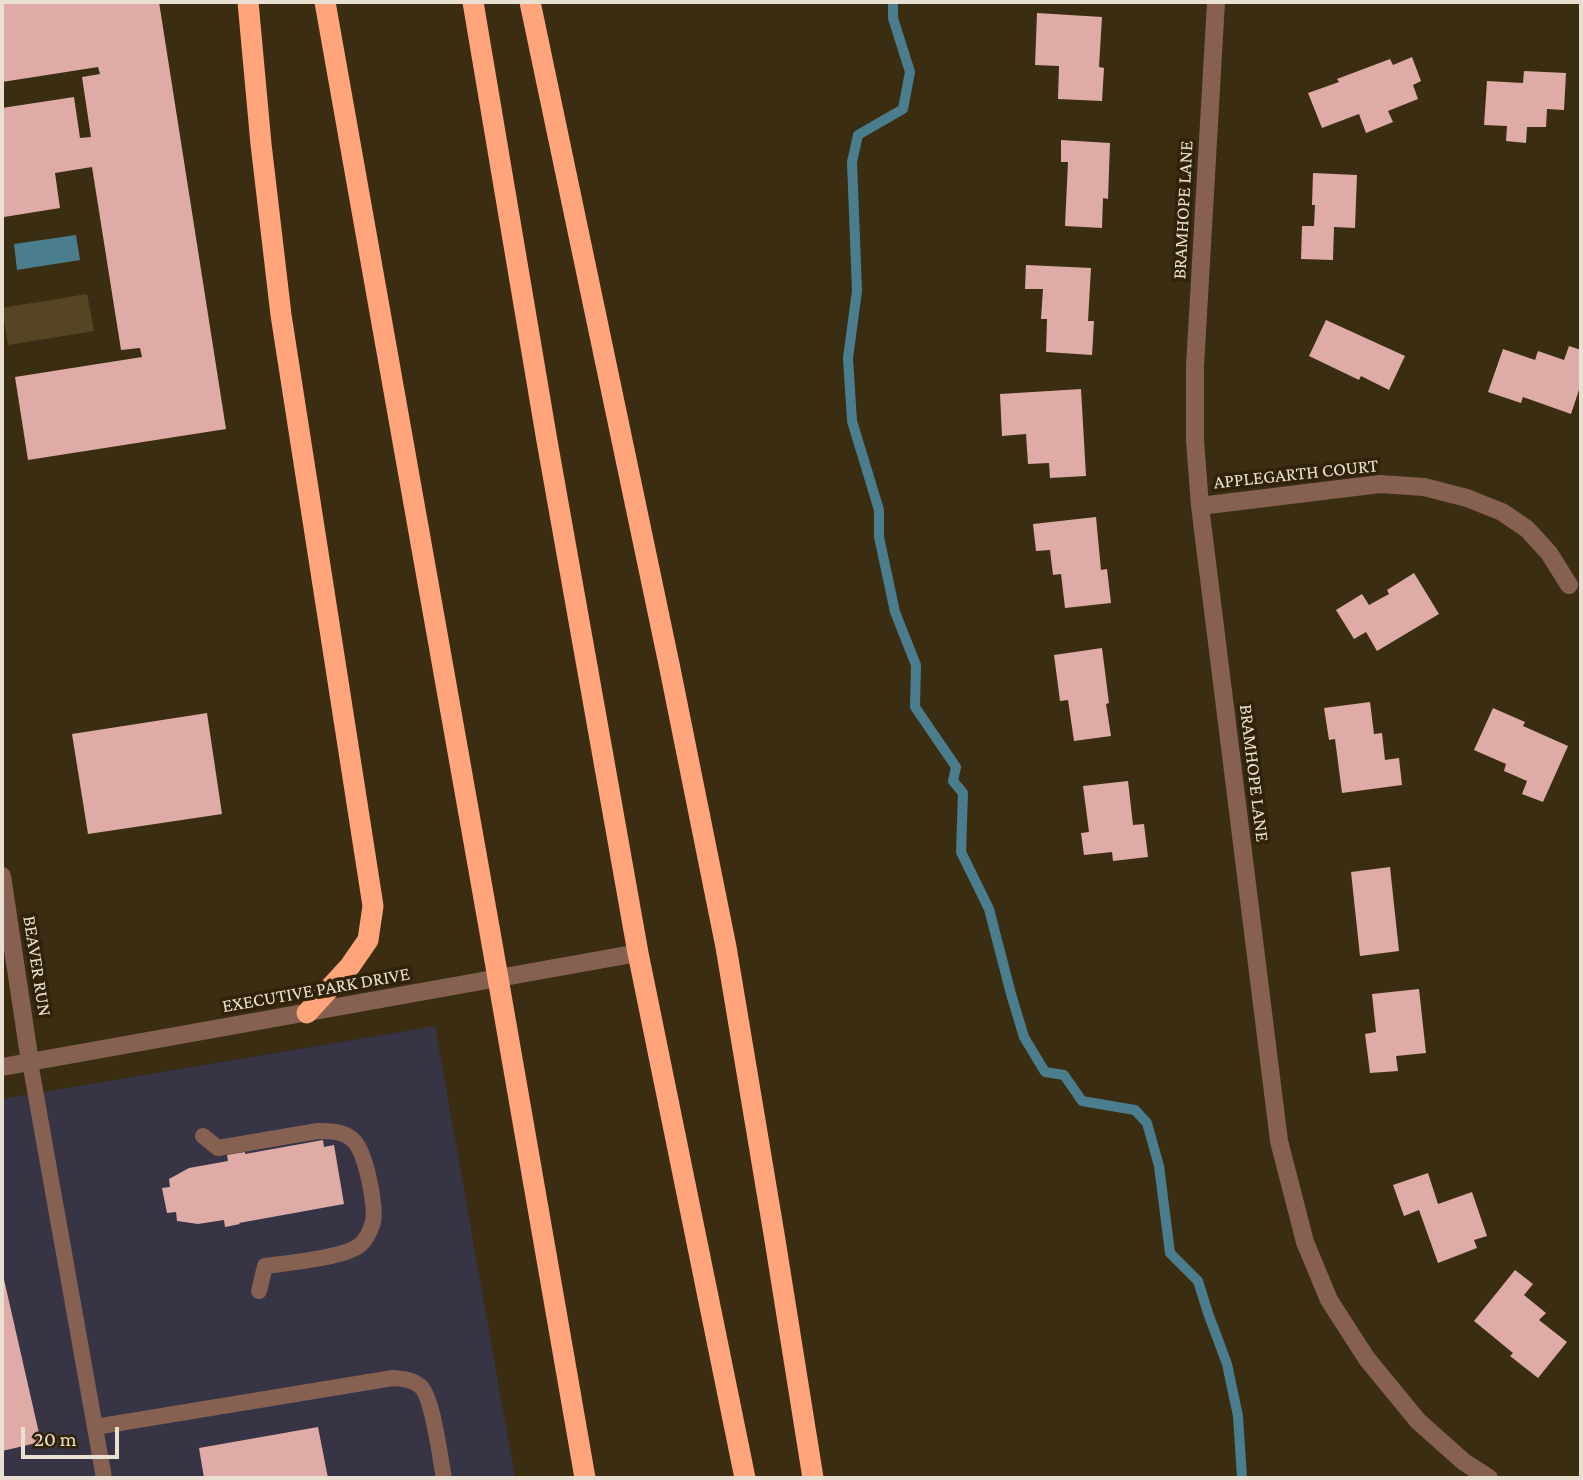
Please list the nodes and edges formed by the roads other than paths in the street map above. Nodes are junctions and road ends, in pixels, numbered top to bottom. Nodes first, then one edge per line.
1 (248, 2) edge
2 (325, 2) edge
3 (473, 2) edge
4 (530, 2) edge
5 (1216, 2) edge
6 (1200, 506) junction
7 (1569, 585) dead end
8 (2, 876) edge
9 (638, 953) junction
10 (307, 1013) junction
11 (30, 1062) junction
12 (2, 1067) edge
13 (203, 1136) dead end
14 (260, 1291) dead end
15 (94, 1427) junction
16 (104, 1478) edge
17 (444, 1478) edge
18 (585, 1478) edge
19 (745, 1478) edge
20 (813, 1478) edge
21 (1489, 1478) edge

1 - 10 highway
2 - 18 highway
3 - 9 highway
4 - 20 highway
5 - 6 street, BRAMHOPE LANE
6 - 7 street, APPLEGARTH COURT
6 - 21 street, BRAMHOPE LANE
8 - 11 street, BEAVER RUN
9 - 10 street, EXECUTIVE PARK DRIVE
9 - 19 highway
10 - 11 street, EXECUTIVE PARK DRIVE
11 - 12 street, EXECUTIVE PARK DRIVE
11 - 15 lane
13 - 14 lane
15 - 16 lane
15 - 17 lane

